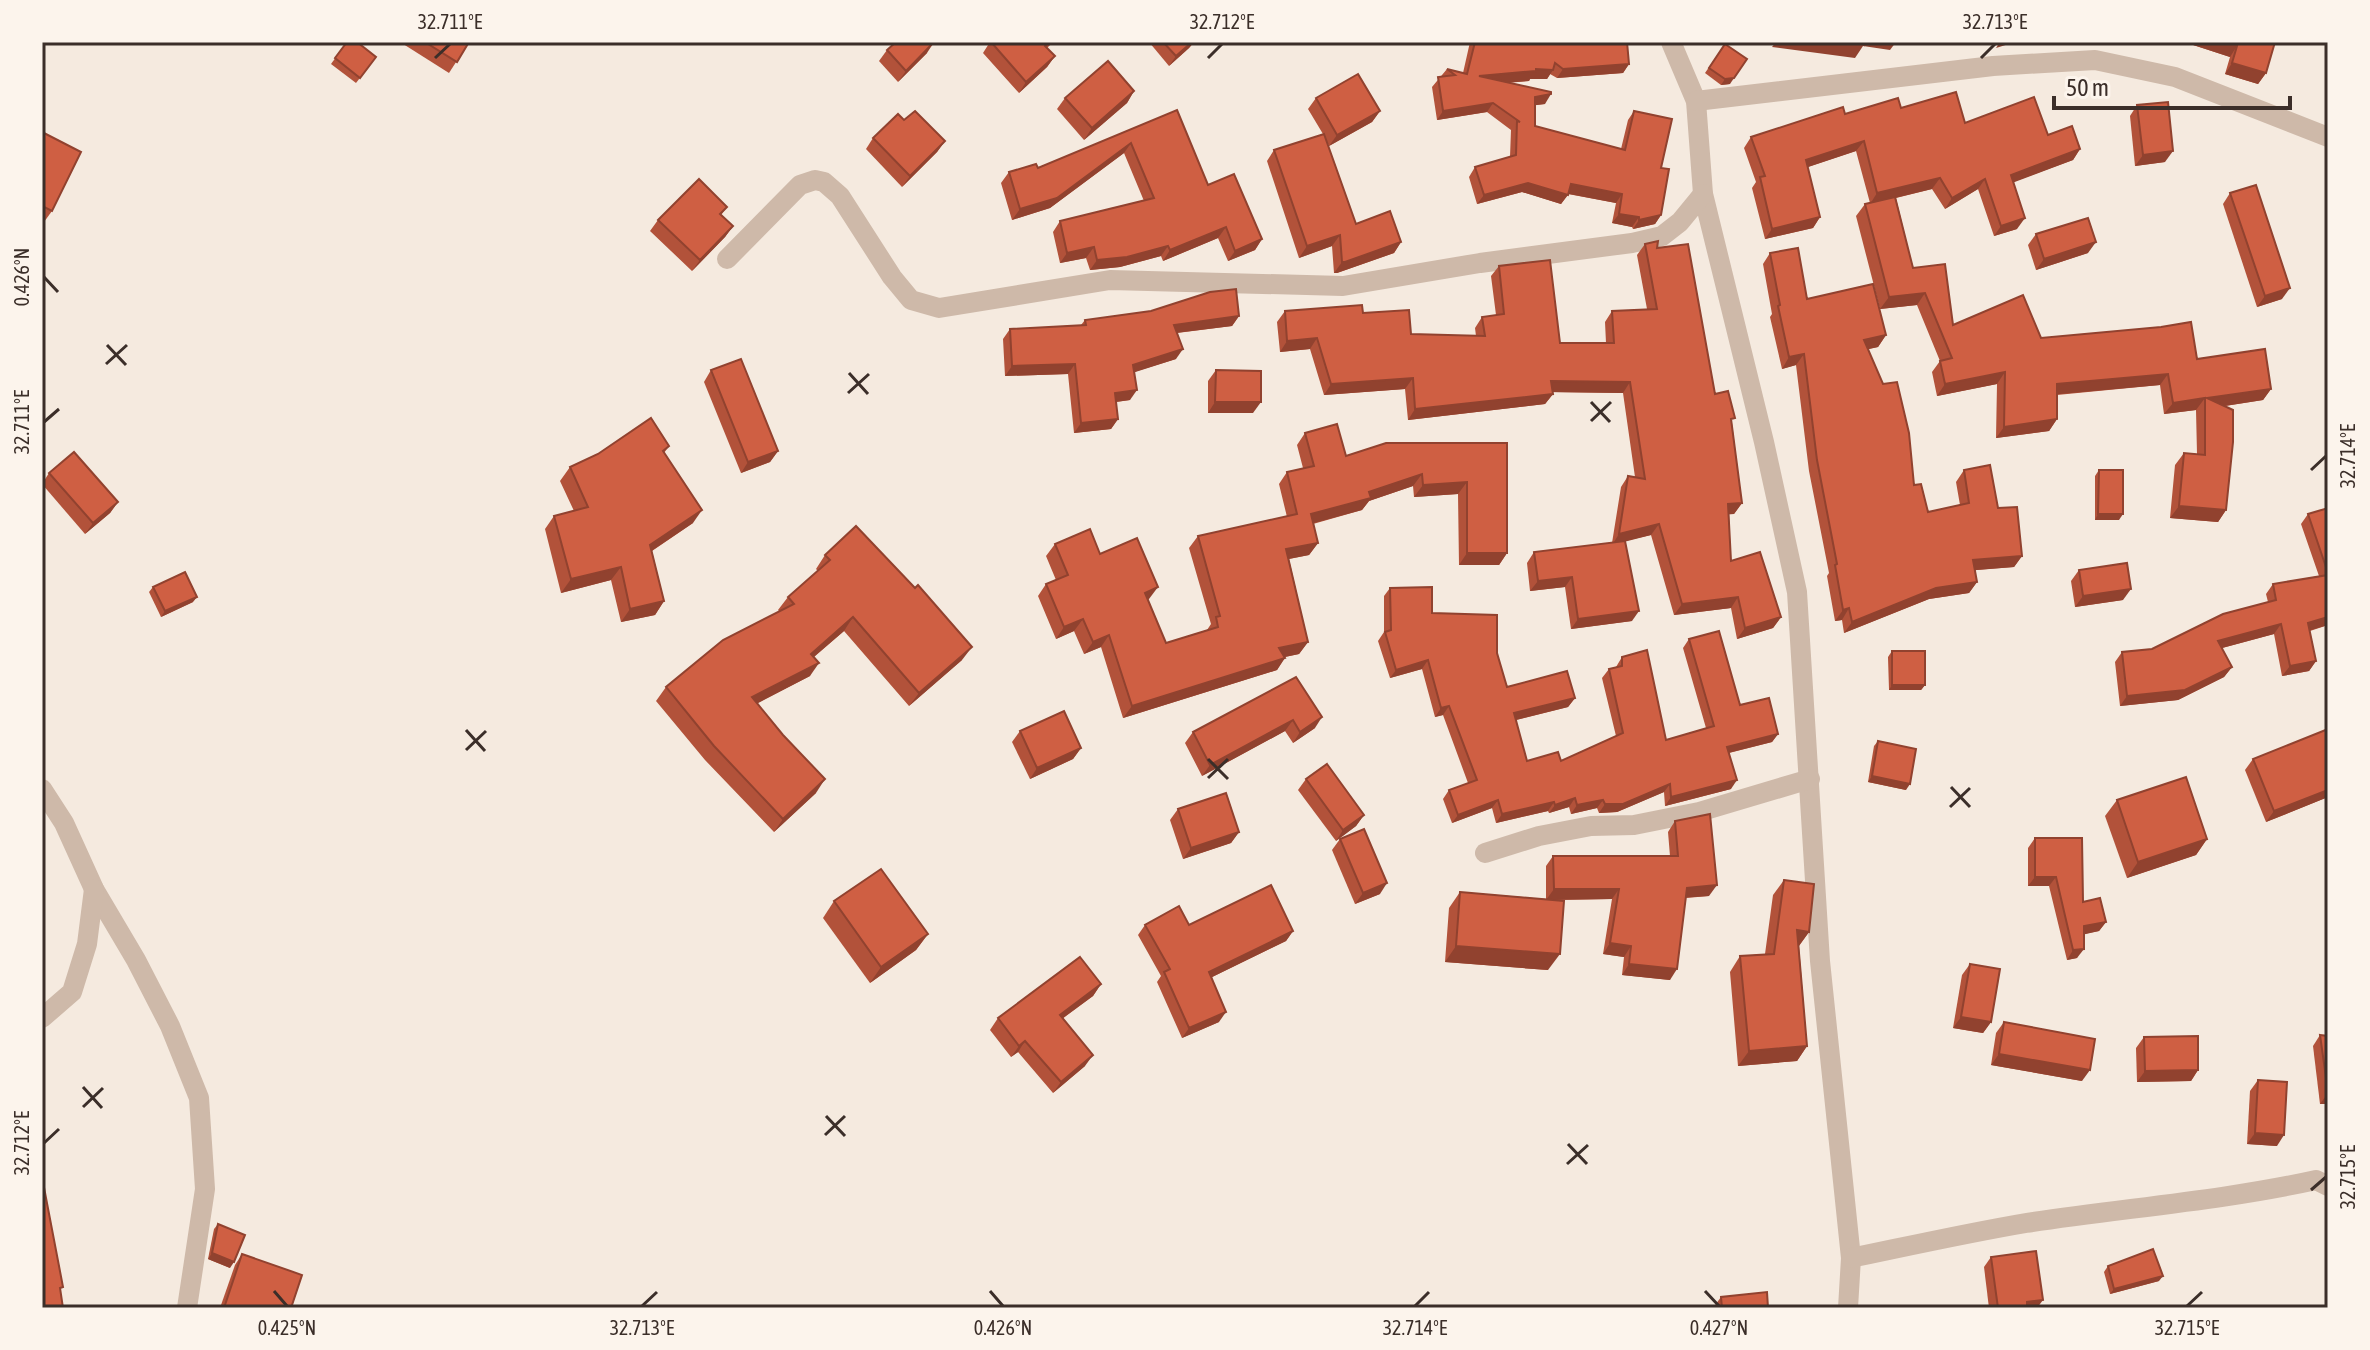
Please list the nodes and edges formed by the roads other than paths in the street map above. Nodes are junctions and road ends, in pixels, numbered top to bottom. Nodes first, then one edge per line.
1 (1671, 42) edge
2 (1696, 101) junction
3 (2328, 137) edge
4 (1703, 194) junction
5 (727, 259) dead end
6 (1810, 779) junction
7 (42, 789) edge
8 (1485, 853) dead end
9 (94, 889) junction
10 (42, 1018) edge
11 (2328, 1186) edge
12 (1851, 1258) junction
13 (187, 1308) edge
14 (1848, 1308) edge

1 - 2 street
2 - 3 street
2 - 4 street
4 - 5 street
4 - 6 street
6 - 8 street
6 - 12 street
7 - 9 street
9 - 10 street
9 - 13 street
11 - 12 street
12 - 14 street

